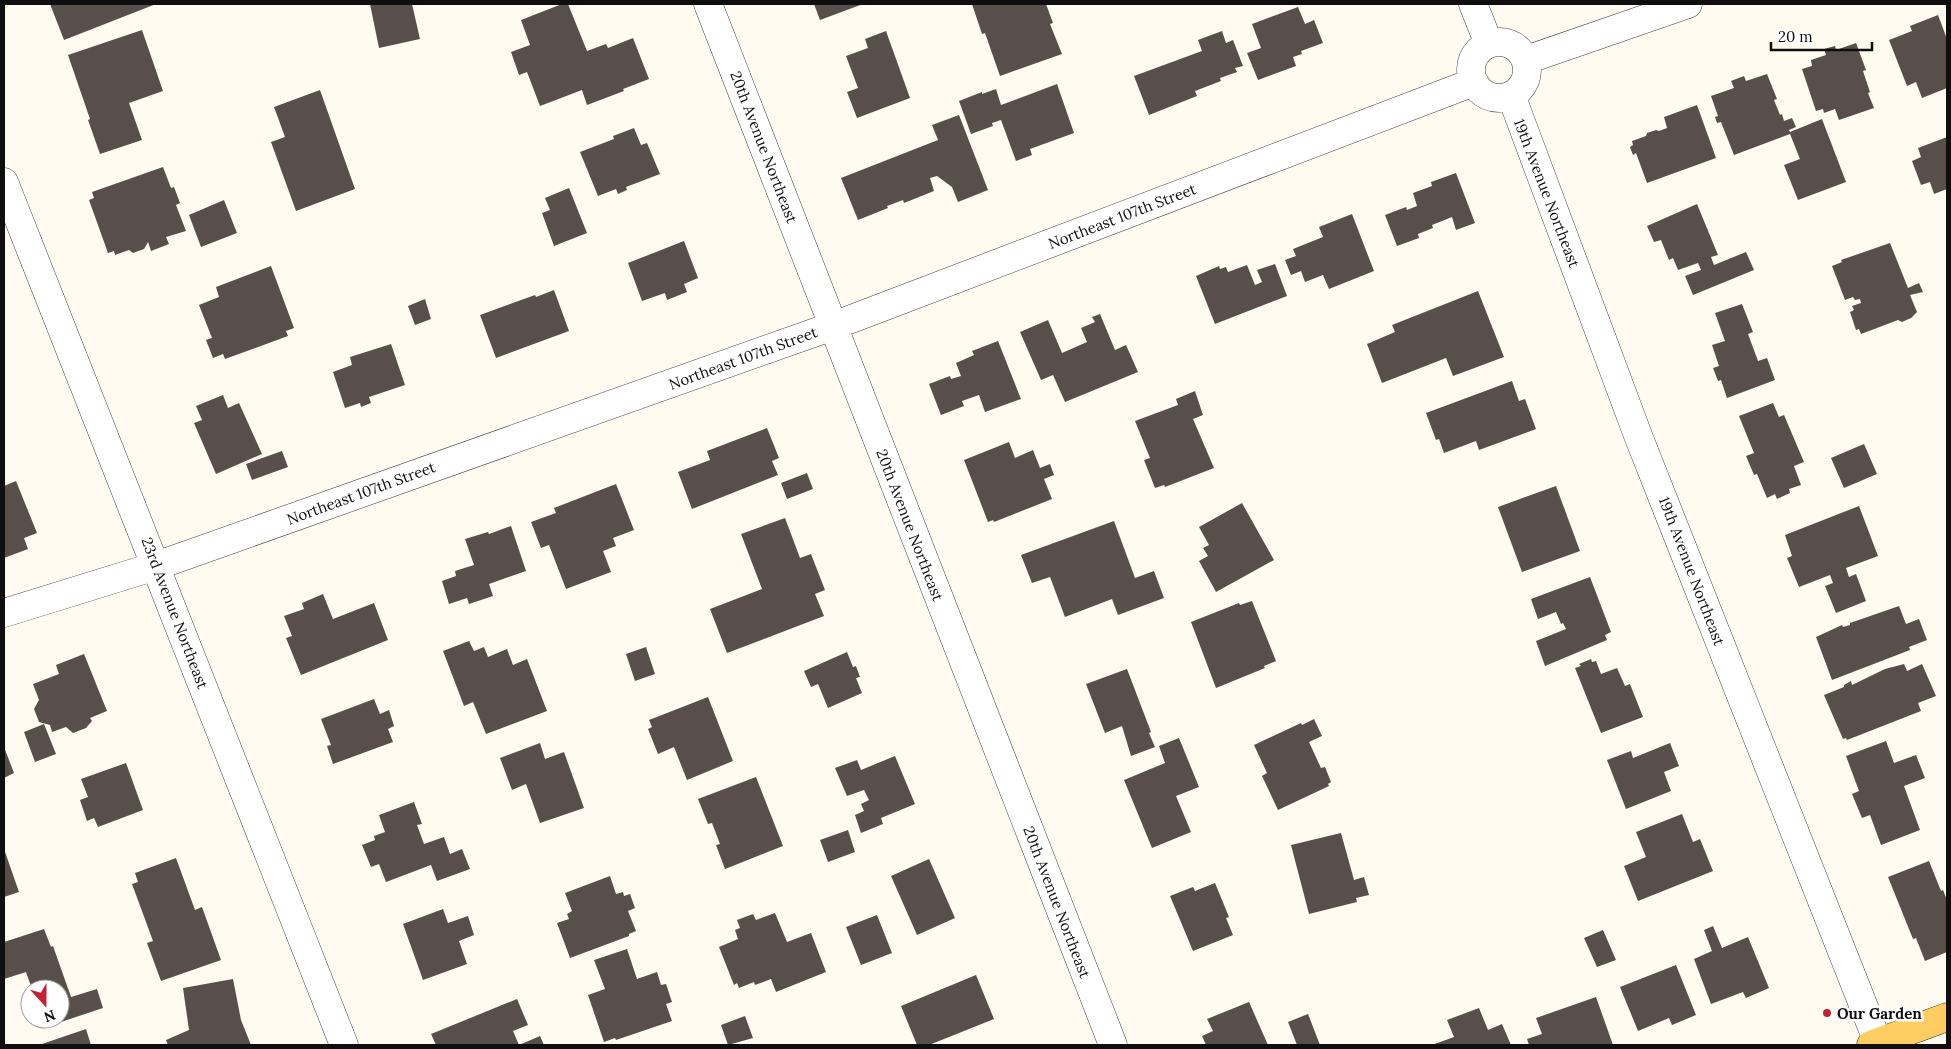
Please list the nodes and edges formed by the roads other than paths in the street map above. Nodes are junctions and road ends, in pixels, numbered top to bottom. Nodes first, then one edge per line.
1 (708, 4) edge
2 (1473, 4) edge
3 (1688, 4) edge
4 (1489, 44) junction
5 (1526, 60) junction
6 (1474, 82) junction
7 (1511, 95) junction
8 (4, 182) edge
9 (833, 326) junction
10 (156, 566) junction
11 (4, 613) edge
12 (1947, 1017) edge
13 (1876, 1044) edge
14 (344, 1045) edge
15 (1113, 1045) edge

1 - 9 street, 20th Avenue Northeast
2 - 4 street
3 - 5 street
4 - 5 street
4 - 6 street
5 - 7 street
6 - 7 street
6 - 9 street, Northeast 107th Street
7 - 13 street, 19th Avenue Northeast
8 - 10 street, 23rd Avenue Northeast
9 - 10 street, Northeast 107th Street
9 - 15 street, 20th Avenue Northeast
10 - 11 street, Northeast 107th Street
10 - 14 street, 23rd Avenue Northeast
12 - 13 main road

